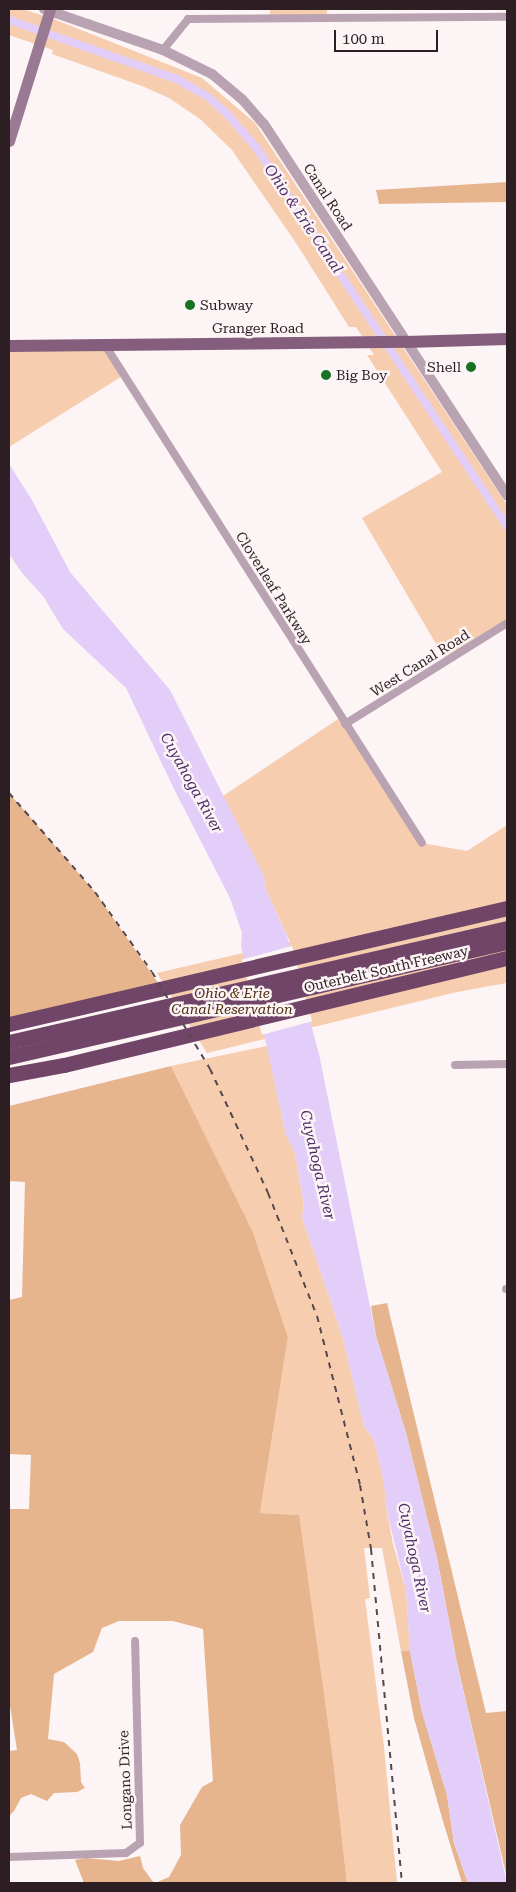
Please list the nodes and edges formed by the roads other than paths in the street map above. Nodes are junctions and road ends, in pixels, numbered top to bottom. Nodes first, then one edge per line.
1 (48, 11) edge
2 (507, 17) edge
3 (163, 50) junction
4 (9, 141) edge
5 (507, 339) edge
6 (400, 342) junction
7 (106, 345) junction
8 (9, 346) edge
9 (507, 496) edge
10 (507, 623) edge
11 (345, 724) junction
12 (422, 843) dead end
13 (507, 908) edge
14 (507, 928) edge
15 (507, 942) edge
16 (507, 958) edge
17 (9, 1024) edge
18 (9, 1042) edge
19 (9, 1057) edge
20 (507, 1064) edge
21 (64, 1065) junction
22 (455, 1065) dead end
23 (9, 1075) edge
24 (9, 1082) edge
25 (135, 1641) dead end
26 (9, 1856) edge

1 - 3 street, Canal Road
1 - 4 main road
2 - 3 street
3 - 6 street, Canal Road
5 - 6 main road, Granger Road
6 - 7 main road, Granger Road
6 - 9 street, Canal Road
7 - 8 main road, Granger Road
7 - 11 street, Cloverleaf Parkway
10 - 11 street, West Canal Road
11 - 12 street, Cloverleaf Parkway
13 - 17 highway
14 - 18 highway
15 - 19 highway
16 - 21 highway, Outerbelt South Freeway
20 - 22 street
21 - 23 highway, Outerbelt South Freeway
21 - 24 highway
25 - 26 street, Longano Drive

